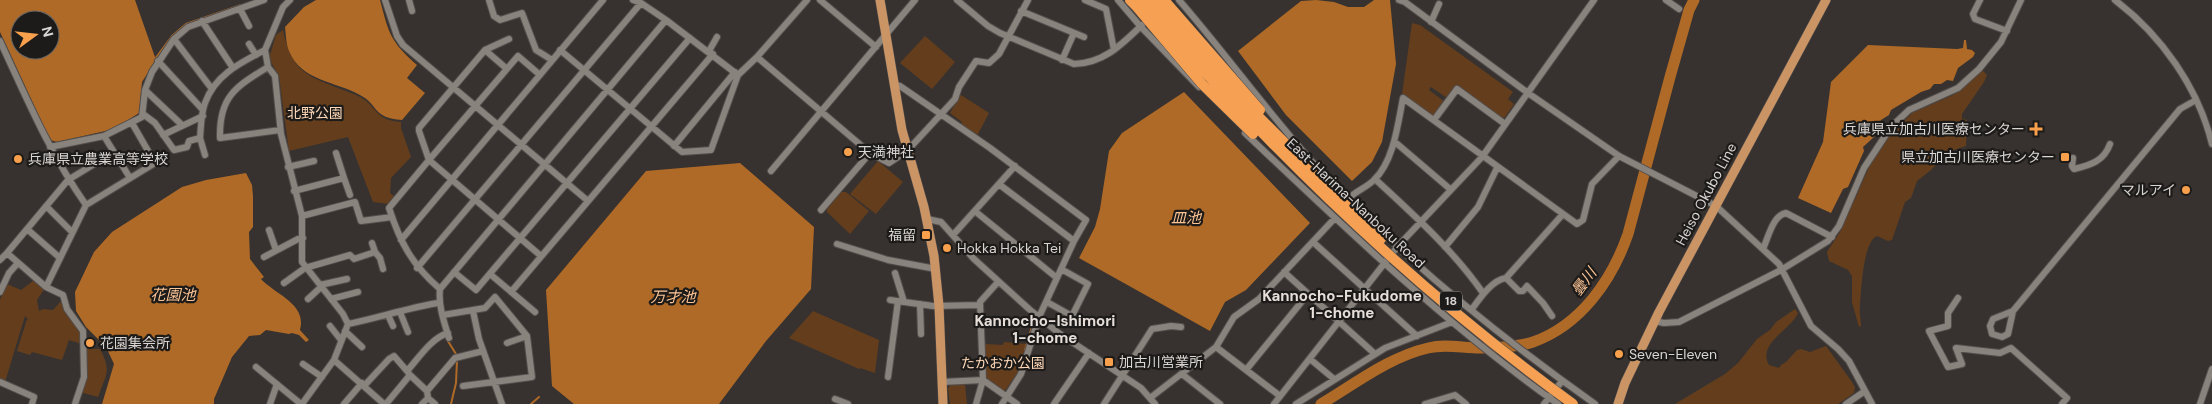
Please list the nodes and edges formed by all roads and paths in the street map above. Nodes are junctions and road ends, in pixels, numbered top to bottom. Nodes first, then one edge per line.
1 (264, 0) edge
2 (290, 0) edge
3 (385, 0) edge
4 (409, 0) edge
5 (489, 0) edge
6 (603, 0) edge
7 (634, 0) edge
8 (807, 0) edge
9 (820, 0) edge
10 (880, 0) edge
11 (915, 0) edge
12 (957, 0) edge
13 (1028, 0) edge
14 (1085, 0) edge
15 (1118, 0) edge
16 (1152, 0) edge
17 (1164, 0) edge
18 (1169, 0) edge
19 (1179, 0) edge
20 (1594, 0) edge
21 (1666, 0) edge
22 (1826, 0) edge
23 (1980, 0) edge
24 (2022, 0) edge
25 (2115, 0) edge
26 (1404, 1) edge
27 (641, 2) junction
28 (1136, 2) edge
29 (1439, 4) dead end
30 (240, 9) junction
31 (1679, 9) dead end
32 (412, 11) dead end
33 (1021, 11) junction
34 (666, 20) junction
35 (202, 21) junction
36 (1431, 22) junction
37 (249, 26) dead end
38 (1141, 27) junction
39 (2007, 31) junction
40 (1074, 33) junction
41 (886, 36) junction
42 (1008, 36) junction
43 (717, 37) dead end
44 (1084, 37) dead end
45 (690, 38) junction
46 (174, 39) junction
47 (510, 39) dead end
48 (0, 41) edge
49 (249, 44) dead end
50 (876, 47) junction
51 (265, 50) junction
52 (485, 50) junction
53 (560, 50) junction
54 (1114, 50) junction
55 (711, 53) junction
56 (256, 55) junction
57 (757, 57) junction
58 (552, 60) junction
59 (1062, 60) junction
60 (158, 61) junction
61 (233, 68) junction
62 (268, 68) junction
63 (506, 69) junction
64 (584, 71) junction
65 (737, 74) junction
66 (540, 75) junction
67 (894, 85) junction
68 (453, 88) junction
69 (212, 89) junction
70 (145, 90) junction
71 (607, 91) junction
72 (1528, 93) junction
73 (2196, 100) junction
74 (474, 106) junction
75 (629, 109) junction
76 (821, 112) junction
77 (203, 113) junction
78 (143, 114) junction
79 (941, 114) junction
80 (1434, 120) junction
81 (132, 123) junction
82 (1505, 124) junction
83 (182, 125) junction
84 (498, 126) junction
85 (652, 127) junction
86 (280, 130) junction
87 (163, 135) junction
88 (104, 136) junction
89 (200, 138) junction
90 (1395, 142) junction
91 (2110, 144) dead end
92 (2212, 144) edge
93 (521, 145) junction
94 (674, 146) junction
95 (50, 147) junction
96 (907, 151) junction
97 (114, 152) junction
98 (870, 152) junction
99 (336, 153) dead end
100 (205, 156) dead end
101 (1619, 156) junction
102 (1482, 157) junction
103 (2073, 158) dead end
104 (429, 160) junction
105 (314, 161) dead end
106 (545, 165) junction
107 (1016, 166) junction
108 (288, 167) junction
109 (1497, 168) junction
110 (771, 170) dead end
111 (130, 178) junction
112 (344, 178) junction
113 (1375, 179) junction
114 (68, 180) junction
115 (451, 180) junction
116 (566, 183) junction
117 (1000, 185) junction
118 (1328, 188) junction
119 (1450, 188) junction
120 (294, 191) junction
121 (351, 192) dead end
122 (1349, 198) junction
123 (474, 199) junction
124 (588, 201) junction
125 (86, 205) junction
126 (46, 206) junction
127 (1716, 206) junction
128 (821, 210) dead end
129 (976, 212) junction
130 (1563, 214) junction
131 (302, 216) junction
132 (392, 217) junction
133 (1335, 218) junction
134 (927, 219) junction
135 (498, 220) junction
136 (1421, 222) junction
137 (27, 229) junction
138 (270, 230) dead end
139 (72, 232) junction
140 (953, 235) junction
141 (1832, 237) junction
142 (303, 238) junction
143 (520, 238) junction
144 (401, 240) junction
145 (1074, 241) junction
146 (1313, 242) junction
147 (372, 243) dead end
148 (836, 244) dead end
149 (1398, 246) junction
150 (1445, 246) junction
151 (1763, 249) junction
152 (276, 250) junction
153 (375, 252) junction
154 (7, 253) junction
155 (541, 256) junction
156 (60, 258) junction
157 (264, 258) dead end
158 (0, 260) edge
159 (18, 263) junction
160 (1386, 264) junction
161 (305, 268) junction
162 (417, 268) junction
163 (383, 269) dead end
164 (936, 269) junction
165 (1061, 269) junction
166 (1781, 270) junction
167 (454, 272) junction
168 (1284, 272) junction
169 (895, 273) dead end
170 (490, 274) junction
171 (1057, 278) junction
172 (1506, 278) junction
173 (347, 279) dead end
174 (998, 282) junction
175 (284, 283) dead end
176 (321, 286) junction
177 (46, 287) junction
178 (1365, 288) junction
179 (440, 289) junction
180 (0, 292) edge
181 (358, 292) dead end
182 (511, 292) junction
183 (1483, 293) junction
184 (1308, 294) junction
185 (1958, 298) dead end
186 (308, 299) dead end
187 (331, 299) junction
188 (890, 300) dead end
189 (901, 302) junction
190 (1047, 302) junction
191 (438, 303) junction
192 (920, 304) junction
193 (980, 305) junction
194 (939, 306) junction
195 (1472, 309) junction
196 (473, 311) junction
197 (2013, 311) junction
198 (400, 312) junction
199 (535, 312) dead end
200 (388, 315) junction
201 (444, 315) junction
202 (1552, 316) dead end
203 (1039, 317) junction
204 (1339, 321) junction
205 (1654, 321) junction
206 (1452, 322) junction
207 (348, 324) junction
208 (330, 326) dead end
209 (393, 326) dead end
210 (1181, 327) dead end
211 (345, 331) junction
212 (408, 332) dead end
213 (921, 334) dead end
214 (527, 336) junction
215 (1417, 336) junction
216 (341, 340) junction
217 (507, 343) dead end
218 (362, 347) dead end
219 (1216, 347) junction
220 (483, 351) junction
221 (1089, 353) junction
222 (1374, 354) junction
223 (1310, 359) junction
224 (334, 360) junction
225 (881, 362) dead end
226 (890, 363) junction
227 (303, 364) dead end
228 (256, 367) dead end
229 (2212, 369) edge
230 (1246, 370) junction
231 (409, 373) junction
232 (1182, 374) junction
233 (1124, 376) junction
234 (322, 377) junction
235 (888, 377) dead end
236 (1334, 379) junction
237 (983, 380) junction
238 (1562, 380) junction
239 (0, 382) edge
240 (494, 382) junction
241 (941, 382) junction
242 (277, 384) junction
243 (363, 384) junction
244 (463, 386) dead end
245 (1865, 391) junction
246 (427, 394) junction
247 (1280, 396) junction
248 (1007, 397) junction
249 (1549, 398) junction
250 (835, 399) dead end
251 (1153, 401) edge
252 (32, 404) edge
253 (75, 404) edge
254 (270, 404) edge
255 (301, 404) edge
256 (344, 404) edge
257 (385, 404) edge
258 (422, 404) edge
259 (435, 404) edge
260 (502, 404) edge
261 (848, 404) edge
262 (943, 404) edge
263 (976, 404) edge
264 (1002, 404) edge
265 (1018, 404) edge
266 (1054, 404) edge
267 (1104, 404) edge
268 (1220, 404) edge
269 (1274, 404) edge
270 (1296, 404) edge
271 (1425, 404) edge
272 (1466, 404) edge
273 (1544, 404) edge
274 (1558, 404) edge
275 (1573, 404) edge
276 (1583, 404) edge
277 (1595, 404) edge
278 (1618, 404) edge
279 (1846, 404) edge
280 (1872, 404) edge
281 (2062, 404) edge
282 (2200, 404) edge

1 - 30 street
2 - 51 street
3 - 68 street
4 - 32 street
5 - 58 street
6 - 53 street
7 - 27 street
8 - 57 street
9 - 50 street
10 - 41 main road
11 - 41 street
12 - 42 street
13 - 33 street
14 - 54 street
15 - 38 street
16 - 118 highway, East-Harima-Nanboku Road / 18, bridge
17 - 118 highway, 18, bridge
18 - 38 street
19 - 122 street
20 - 72 street
21 - 31 street
22 - 127 main road, Heiso Okubo Line
23 - 39 street
24 - 39 street
25 - 73 street
26 - 36 street
27 - 34 street
27 - 64 street
28 - 275 highway, East-Harima-Nanboku Road / 18, bridge
29 - 36 street
30 - 35 street
30 - 37 street
33 - 40 street
33 - 42 street
34 - 45 street
34 - 71 street
35 - 46 street
35 - 61 street
36 - 72 street
38 - 54 street
38 - 133 street
39 - 141 street
40 - 44 street
40 - 59 street
41 - 50 street
41 - 67 main road
42 - 59 street
42 - 79 street
43 - 55 street
45 - 55 street
45 - 75 street
46 - 60 street
46 - 69 street
47 - 52 street
48 - 95 street
49 - 56 street
50 - 76 street
51 - 56 street
51 - 62 street
52 - 63 street
52 - 68 street
53 - 58 street
53 - 64 street
54 - 59 street
55 - 65 street
55 - 85 street
56 - 61 street
57 - 65 street
57 - 76 street
58 - 66 street
60 - 70 street
60 - 77 street
61 - 69 street
62 - 86 street
62 - 86 street
63 - 66 street
63 - 74 street
64 - 71 street
64 - 93 street
65 - 94 street
65 - 94 street
66 - 84 street
67 - 79 street
67 - 96 main road
68 - 74 street
68 - 104 street
69 - 77 street
70 - 78 street
70 - 83 street
71 - 75 street
71 - 106 street
72 - 82 street
72 - 101 street
73 - 92 street
73 - 197 street
74 - 84 street
74 - 104 street
75 - 85 street
75 - 116 street
76 - 98 street
76 - 110 street
77 - 83 street
77 - 89 street
78 - 81 street
78 - 87 street
79 - 96 street
79 - 107 street
80 - 82 street
80 - 90 street
80 - 102 street
81 - 88 street
81 - 111 street
82 - 102 street
83 - 87 street
84 - 93 street
84 - 115 street
85 - 94 street
85 - 124 street
86 - 108 street
87 - 89 street
88 - 95 street
88 - 97 street
89 - 100 street
90 - 113 street
90 - 119 street
91 - 103 street
93 - 106 street
93 - 123 street
95 - 114 street
96 - 98 street
96 - 134 main road
97 - 111 street
97 - 114 street
98 - 128 street
99 - 112 street
101 - 127 street
101 - 130 street
102 - 109 street
102 - 119 street
104 - 115 street
104 - 132 street
105 - 108 street
106 - 116 street
106 - 135 street
107 - 117 street
107 - 145 street
108 - 120 street
109 - 130 street
109 - 150 street
111 - 125 street
112 - 120 street
112 - 121 street
113 - 122 street
113 - 136 street
114 - 125 street
114 - 126 street
115 - 123 street
115 - 144 street
116 - 124 street
116 - 143 street
117 - 129 street
117 - 145 street
118 - 276 highway, East-Harima-Nanboku Road / 18, bridge
119 - 136 street
120 - 131 street
122 - 149 street
123 - 135 street
123 - 162 street
124 - 155 street
125 - 139 street
126 - 137 street
126 - 139 street
127 - 151 street
127 - 205 main road, Heiso Okubo Line
129 - 140 street
129 - 171 street
130 - 172 street
131 - 132 street
131 - 142 street
132 - 144 street
133 - 146 street
133 - 160 street
134 - 140 street
134 - 164 main road
135 - 143 street
135 - 167 street
136 - 149 street
136 - 150 street
137 - 154 street
137 - 156 street
138 - 152 street
139 - 156 street
140 - 174 street
141 - 151 street
141 - 166 street
142 - 152 street
142 - 161 street
143 - 155 street
143 - 170 street
144 - 162 street
145 - 165 street
146 - 168 street
146 - 178 street
147 - 153 street
148 - 164 street
149 - 160 street
149 - 195 street
150 - 183 street
151 - 166 street
152 - 157 street
153 - 161 street
153 - 163 street
154 - 158 street
154 - 159 street
155 - 182 street
156 - 177 street
159 - 177 street
159 - 180 street
160 - 178 street
160 - 206 street
161 - 175 street
161 - 176 street
162 - 179 street
164 - 194 main road
165 - 171 street
165 - 190 street
166 - 205 street
166 - 245 street
167 - 170 street
167 - 179 street
168 - 184 street
168 - 219 street
169 - 189 street
170 - 182 street
171 - 190 street
172 - 183 street
172 - 202 street
173 - 176 street
174 - 193 street
174 - 203 street
176 - 186 street
176 - 187 street
177 - 253 street
178 - 204 street
178 - 215 street
179 - 191 street
181 - 187 street
182 - 199 street
183 - 195 street
184 - 204 street
184 - 230 street
185 - 281 street
187 - 207 street
188 - 189 street
189 - 192 street
189 - 226 street
190 - 203 street
191 - 198 street
191 - 201 street
192 - 194 street
192 - 213 street
193 - 194 street
193 - 237 street
194 - 241 main road
195 - 238 street
196 - 201 street
196 - 214 street
196 - 220 street
197 - 197 street
198 - 200 street
198 - 212 street
200 - 207 street
200 - 209 street
201 - 231 street
203 - 221 street
203 - 248 street
204 - 222 street
204 - 223 street
205 - 278 main road, Heiso Okubo Line
206 - 215 street
206 - 249 street
207 - 211 street
208 - 216 street
210 - 233 street
211 - 216 street
211 - 218 street
214 - 217 street
214 - 240 street
215 - 222 street
216 - 224 street
219 - 230 street
219 - 232 street
220 - 240 street
220 - 246 street
221 - 233 street
221 - 266 street
222 - 236 street
223 - 236 street
223 - 247 street
224 - 234 street
224 - 243 street
225 - 226 street
226 - 235 street
227 - 234 street
228 - 242 street
229 - 282 street
230 - 247 street
231 - 243 street
231 - 246 street
231 - 257 street
232 - 251 street
232 - 268 street
233 - 251 street
233 - 267 street
234 - 255 street
236 - 270 street
237 - 241 street
237 - 248 street
237 - 263 street
238 - 249 street
238 - 277 street
239 - 252 street
240 - 244 street
240 - 260 street
241 - 262 main road
242 - 254 street
242 - 255 street
243 - 256 street
243 - 257 street
245 - 279 street
245 - 280 street
246 - 258 street
246 - 259 street
247 - 269 street
248 - 264 street
248 - 265 street
249 - 273 street
249 - 274 street
250 - 261 street
271 - 272 street

